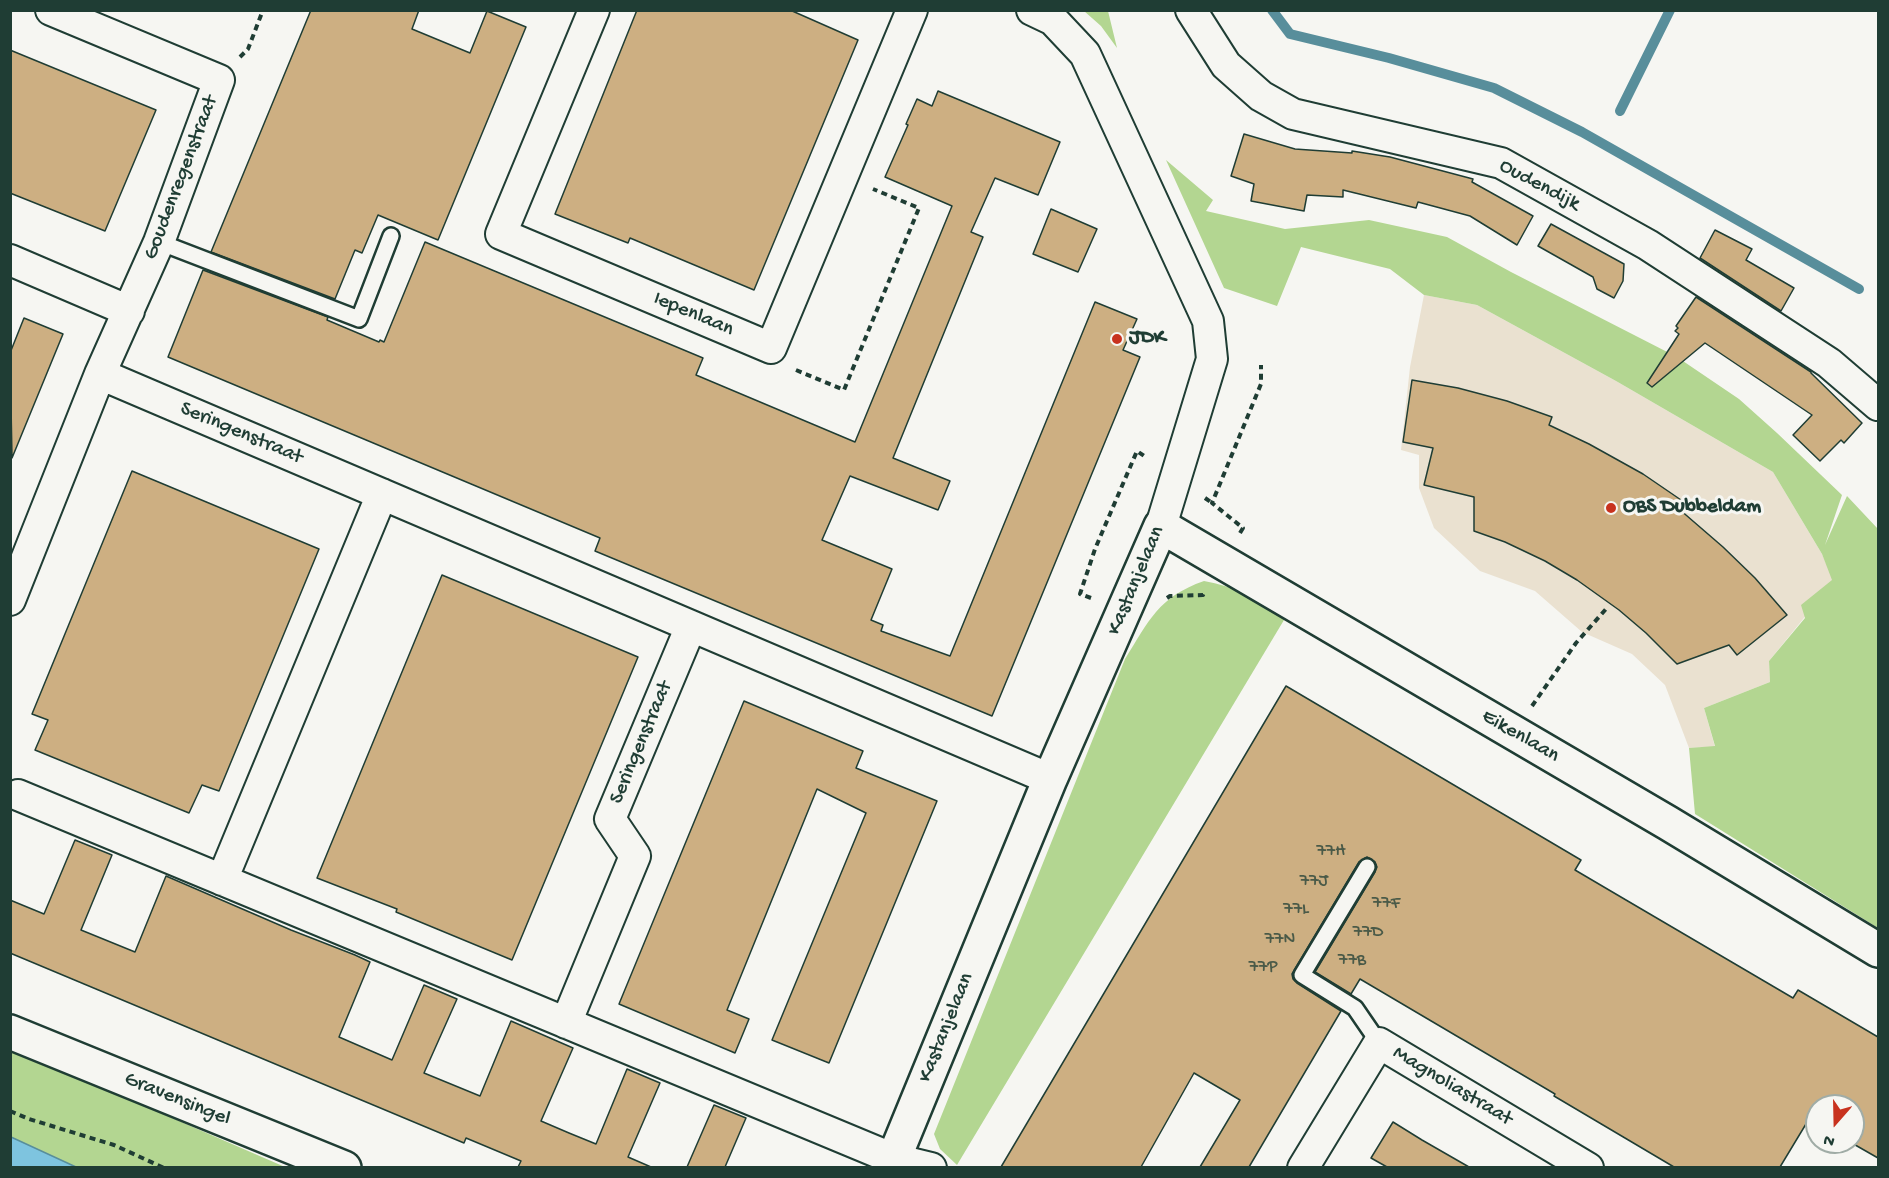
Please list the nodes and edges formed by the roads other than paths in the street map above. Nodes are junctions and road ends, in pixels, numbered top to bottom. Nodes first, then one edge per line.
1 (51, 10) edge
2 (594, 10) edge
3 (912, 10) edge
4 (1032, 10) edge
5 (1191, 10) edge
6 (391, 236) dead end
7 (159, 243) junction
8 (10, 260) edge
9 (129, 311) junction
10 (100, 374) junction
11 (1878, 405) edge
12 (382, 494) junction
13 (1161, 526) junction
14 (10, 600) edge
15 (691, 626) junction
16 (1050, 779) junction
17 (18, 795) dead end
18 (1366, 867) dead end
19 (222, 880) junction
20 (1878, 950) edge
21 (566, 1023) junction
22 (10, 1032) edge
23 (1379, 1043) junction
24 (892, 1163) edge
25 (344, 1167) edge
26 (931, 1167) edge
27 (1304, 1167) edge
28 (1588, 1167) edge

1 - 7 street, Goudenregenstraat
2 - 3 street, Iepenlaan
4 - 13 street, Kastanjelaan
5 - 11 street, Oudendijk
6 - 7 lane
7 - 9 street, Goudenregenstraat
8 - 9 street
9 - 10 street, Goudenregenstraat
10 - 12 street, Seringenstraat
10 - 14 street, Goudenregenstraat
12 - 15 street, Seringenstraat
12 - 19 street
13 - 16 street, Kastanjelaan
13 - 20 street, Eikenlaan
15 - 16 street, Seringenstraat
15 - 21 street, Seringenstraat
16 - 24 street, Kastanjelaan
17 - 19 street
18 - 23 lane
19 - 21 street
21 - 24 street
22 - 25 street, Gravensingel
23 - 27 street, Magnoliastraat
23 - 28 street, Magnoliastraat
24 - 26 street

